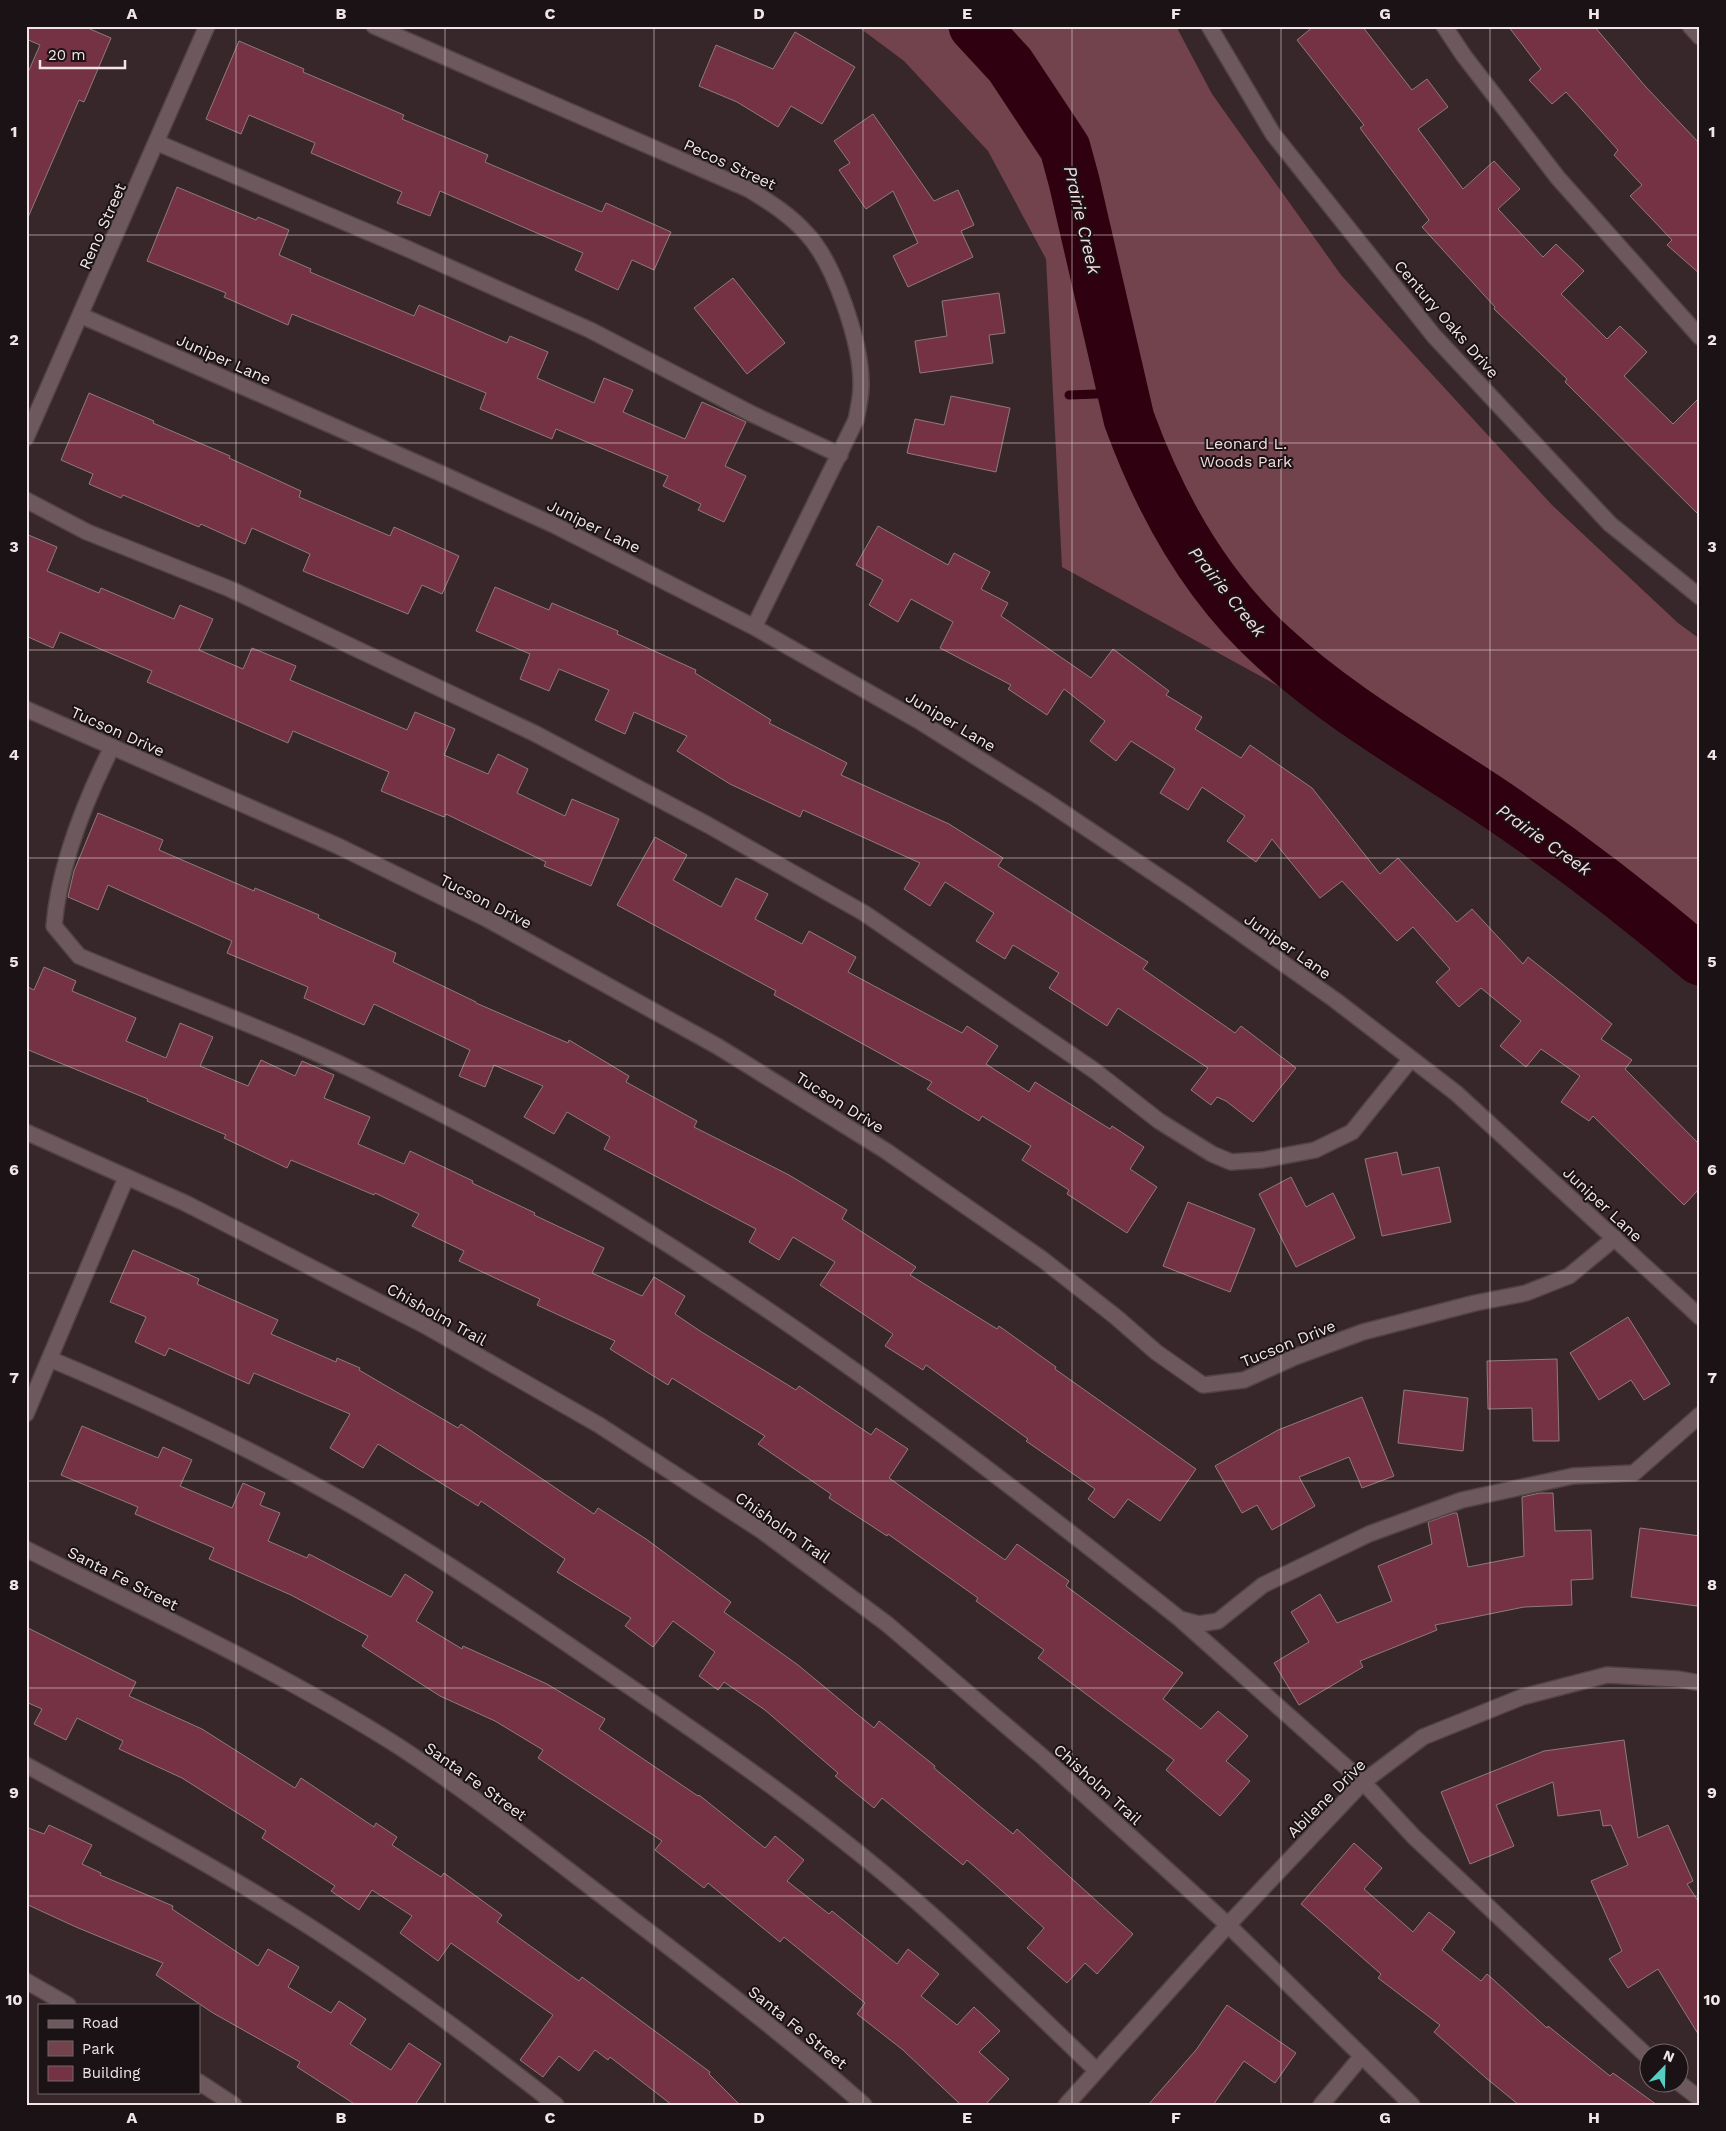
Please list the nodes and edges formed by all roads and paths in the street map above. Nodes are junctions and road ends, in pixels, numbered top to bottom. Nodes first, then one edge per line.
1 (208, 26) edge
2 (374, 26) edge
3 (1209, 26) edge
4 (1444, 26) edge
5 (1690, 26) edge
6 (1700, 38) edge
7 (158, 143) junction
8 (82, 316) junction
9 (1700, 337) edge
10 (26, 438) edge
11 (840, 455) junction
12 (26, 500) edge
13 (1700, 597) edge
14 (754, 627) junction
15 (26, 709) edge
16 (112, 747) junction
17 (1411, 1059) junction
18 (26, 1132) edge
19 (126, 1178) junction
20 (1615, 1238) junction
21 (1700, 1317) edge
22 (50, 1358) junction
23 (26, 1414) edge
24 (1700, 1415) edge
25 (26, 1548) edge
26 (1180, 1619) junction
27 (1700, 1683) edge
28 (26, 1765) edge
29 (1363, 1782) junction
30 (1228, 1925) junction
31 (26, 1981) edge
32 (66, 2004) edge
33 (1638, 2048) edge
34 (1362, 2056) junction
35 (1096, 2070) junction
36 (200, 2083) edge
37 (1688, 2090) edge
38 (1700, 2099) edge
39 (858, 2103) edge
40 (234, 2105) edge
41 (556, 2105) edge
42 (1066, 2105) edge
43 (1321, 2105) edge
44 (1412, 2105) edge

1 - 7 street, Reno Street
2 - 11 street, Pecos Street
3 - 13 street, Century Oaks Drive
4 - 9 street
5 - 6 street
7 - 8 street, Reno Street
7 - 11 street
8 - 10 street, Reno Street
8 - 14 street, Juniper Lane
11 - 14 street, Pecos Street
12 - 17 street
14 - 17 street, Juniper Lane
15 - 16 street, Tucson Drive
16 - 20 street, Tucson Drive
16 - 26 street
17 - 20 street, Juniper Lane
18 - 19 street, Chisholm Trail
19 - 22 street
19 - 30 street, Chisholm Trail
20 - 21 street, Juniper Lane
22 - 23 street
22 - 35 street
24 - 26 street
25 - 39 street, Santa Fe Street
26 - 29 street
27 - 29 street, Abilene Drive
28 - 41 street
29 - 30 street, Abilene Drive
29 - 33 street
30 - 34 street, Chisholm Trail
30 - 35 street, Abilene Drive
31 - 32 street
34 - 43 street
34 - 44 street, Chisholm Trail
35 - 42 street, Abilene Drive
36 - 40 street
37 - 38 street

